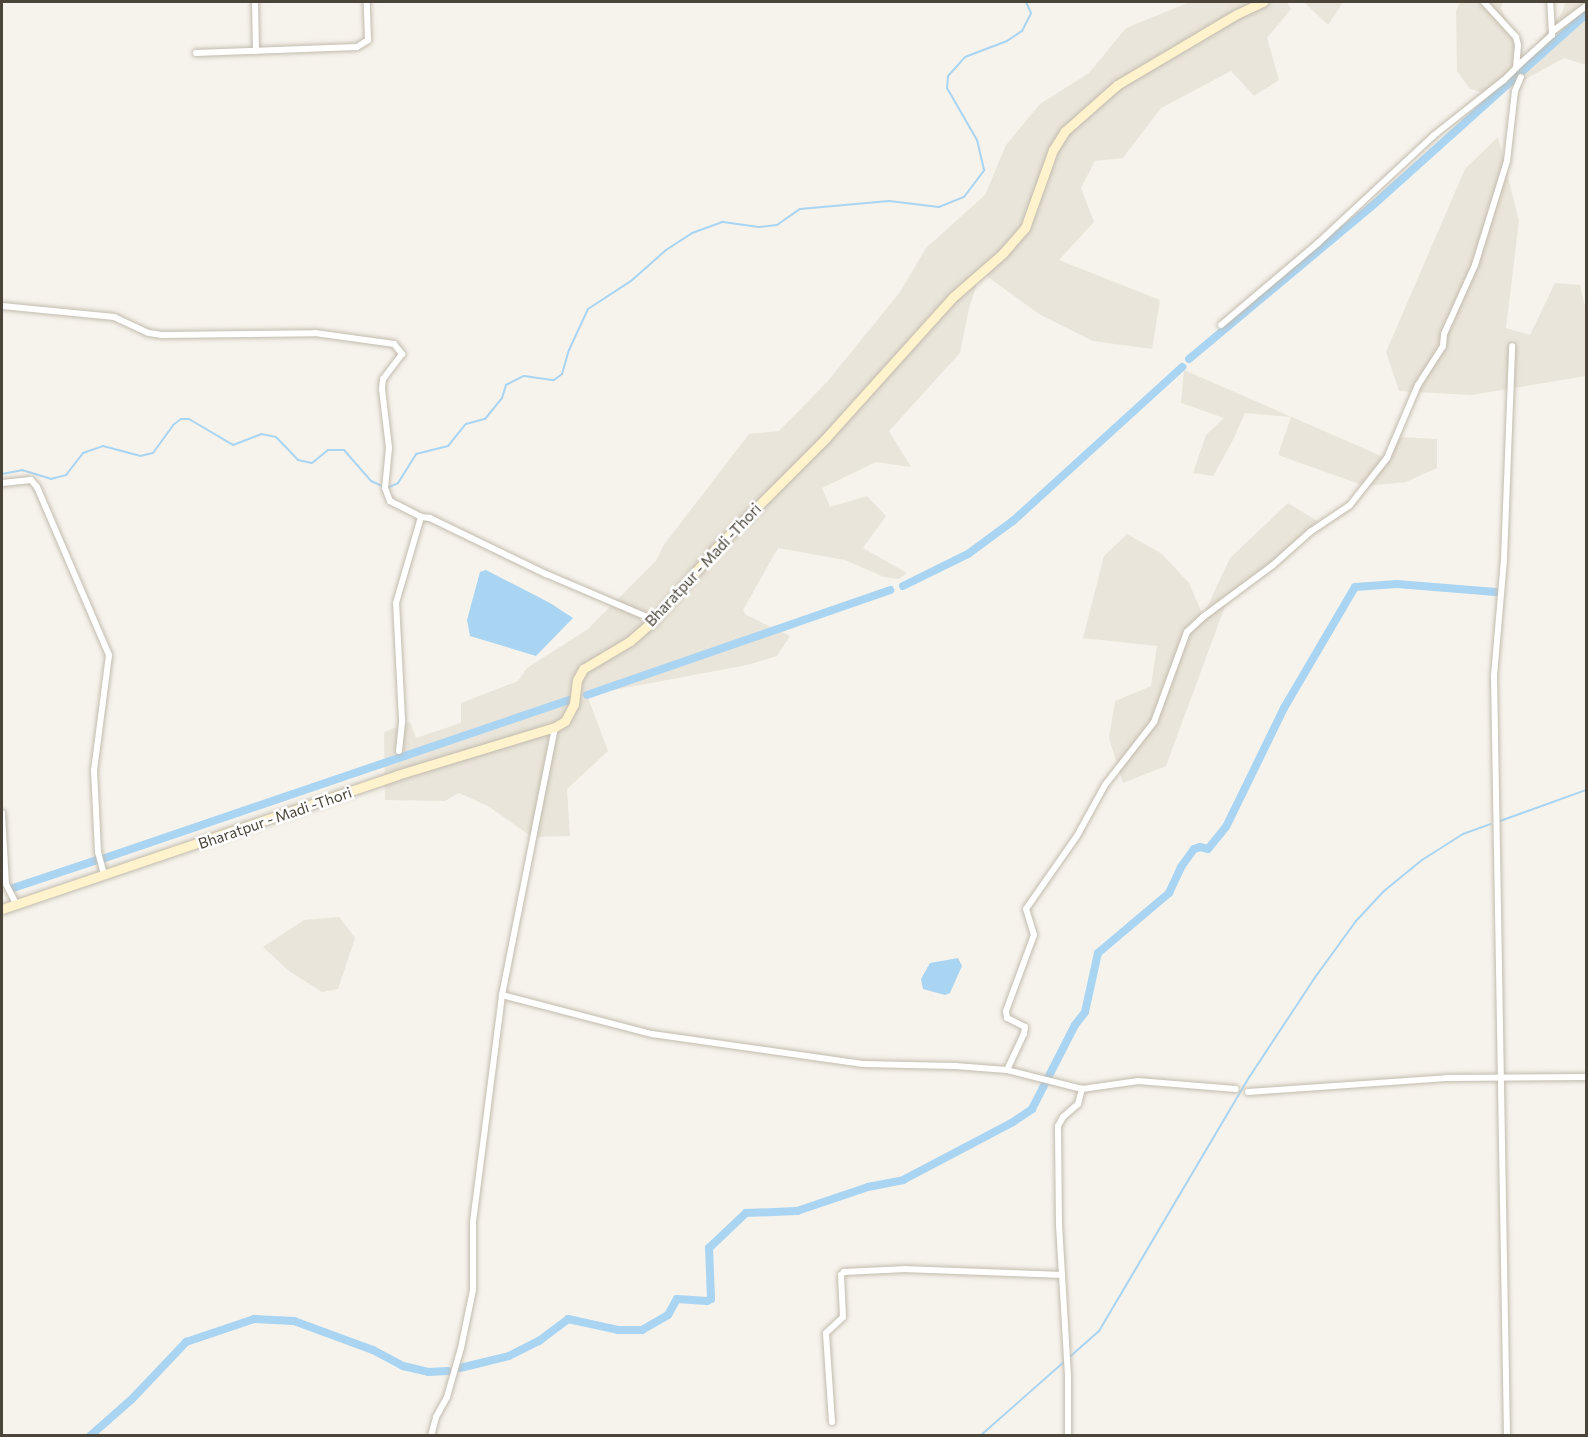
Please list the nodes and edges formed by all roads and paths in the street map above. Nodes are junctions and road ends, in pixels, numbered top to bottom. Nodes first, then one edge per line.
1 (255, 2) edge
2 (368, 2) edge
3 (1263, 2) edge
4 (1484, 2) edge
5 (1550, 2) edge
6 (1587, 6) edge
7 (1554, 31) junction
8 (255, 51) junction
9 (196, 53) dead end
10 (1522, 62) junction
11 (1521, 77) dead end
12 (2, 306) edge
13 (1221, 326) dead end
14 (1512, 346) dead end
15 (2, 483) edge
16 (421, 518) junction
17 (654, 620) junction
18 (555, 727) junction
19 (399, 751) dead end
20 (2, 813) edge
21 (104, 875) junction
22 (16, 904) junction
23 (2, 909) edge
24 (502, 995) junction
25 (1007, 1070) junction
26 (1587, 1077) edge
27 (1500, 1079) junction
28 (1082, 1089) junction
29 (1236, 1089) dead end
30 (1248, 1092) dead end
31 (1061, 1275) junction
32 (832, 1422) dead end
33 (431, 1436) edge
34 (1068, 1436) edge
35 (1507, 1436) edge

1 - 8 street
2 - 8 street
3 - 17 main road, Bharatpur - Madi -Thori
4 - 10 street
5 - 7 street
6 - 7 street
7 - 10 street
8 - 9 street
10 - 13 street
11 - 25 street
12 - 16 street
14 - 27 street
15 - 21 street
16 - 17 street
16 - 19 street
17 - 18 main road, Bharatpur - Madi -Thori
18 - 21 main road, Bharatpur - Madi -Thori
18 - 24 street
20 - 22 street
21 - 22 main road, Bharatpur - Madi -Thori
22 - 23 main road, Bharatpur - Madi -Thori
24 - 25 street
24 - 33 street
25 - 28 street
26 - 27 street
27 - 30 street
27 - 35 street
28 - 29 street
28 - 31 street
31 - 32 street
31 - 34 street

